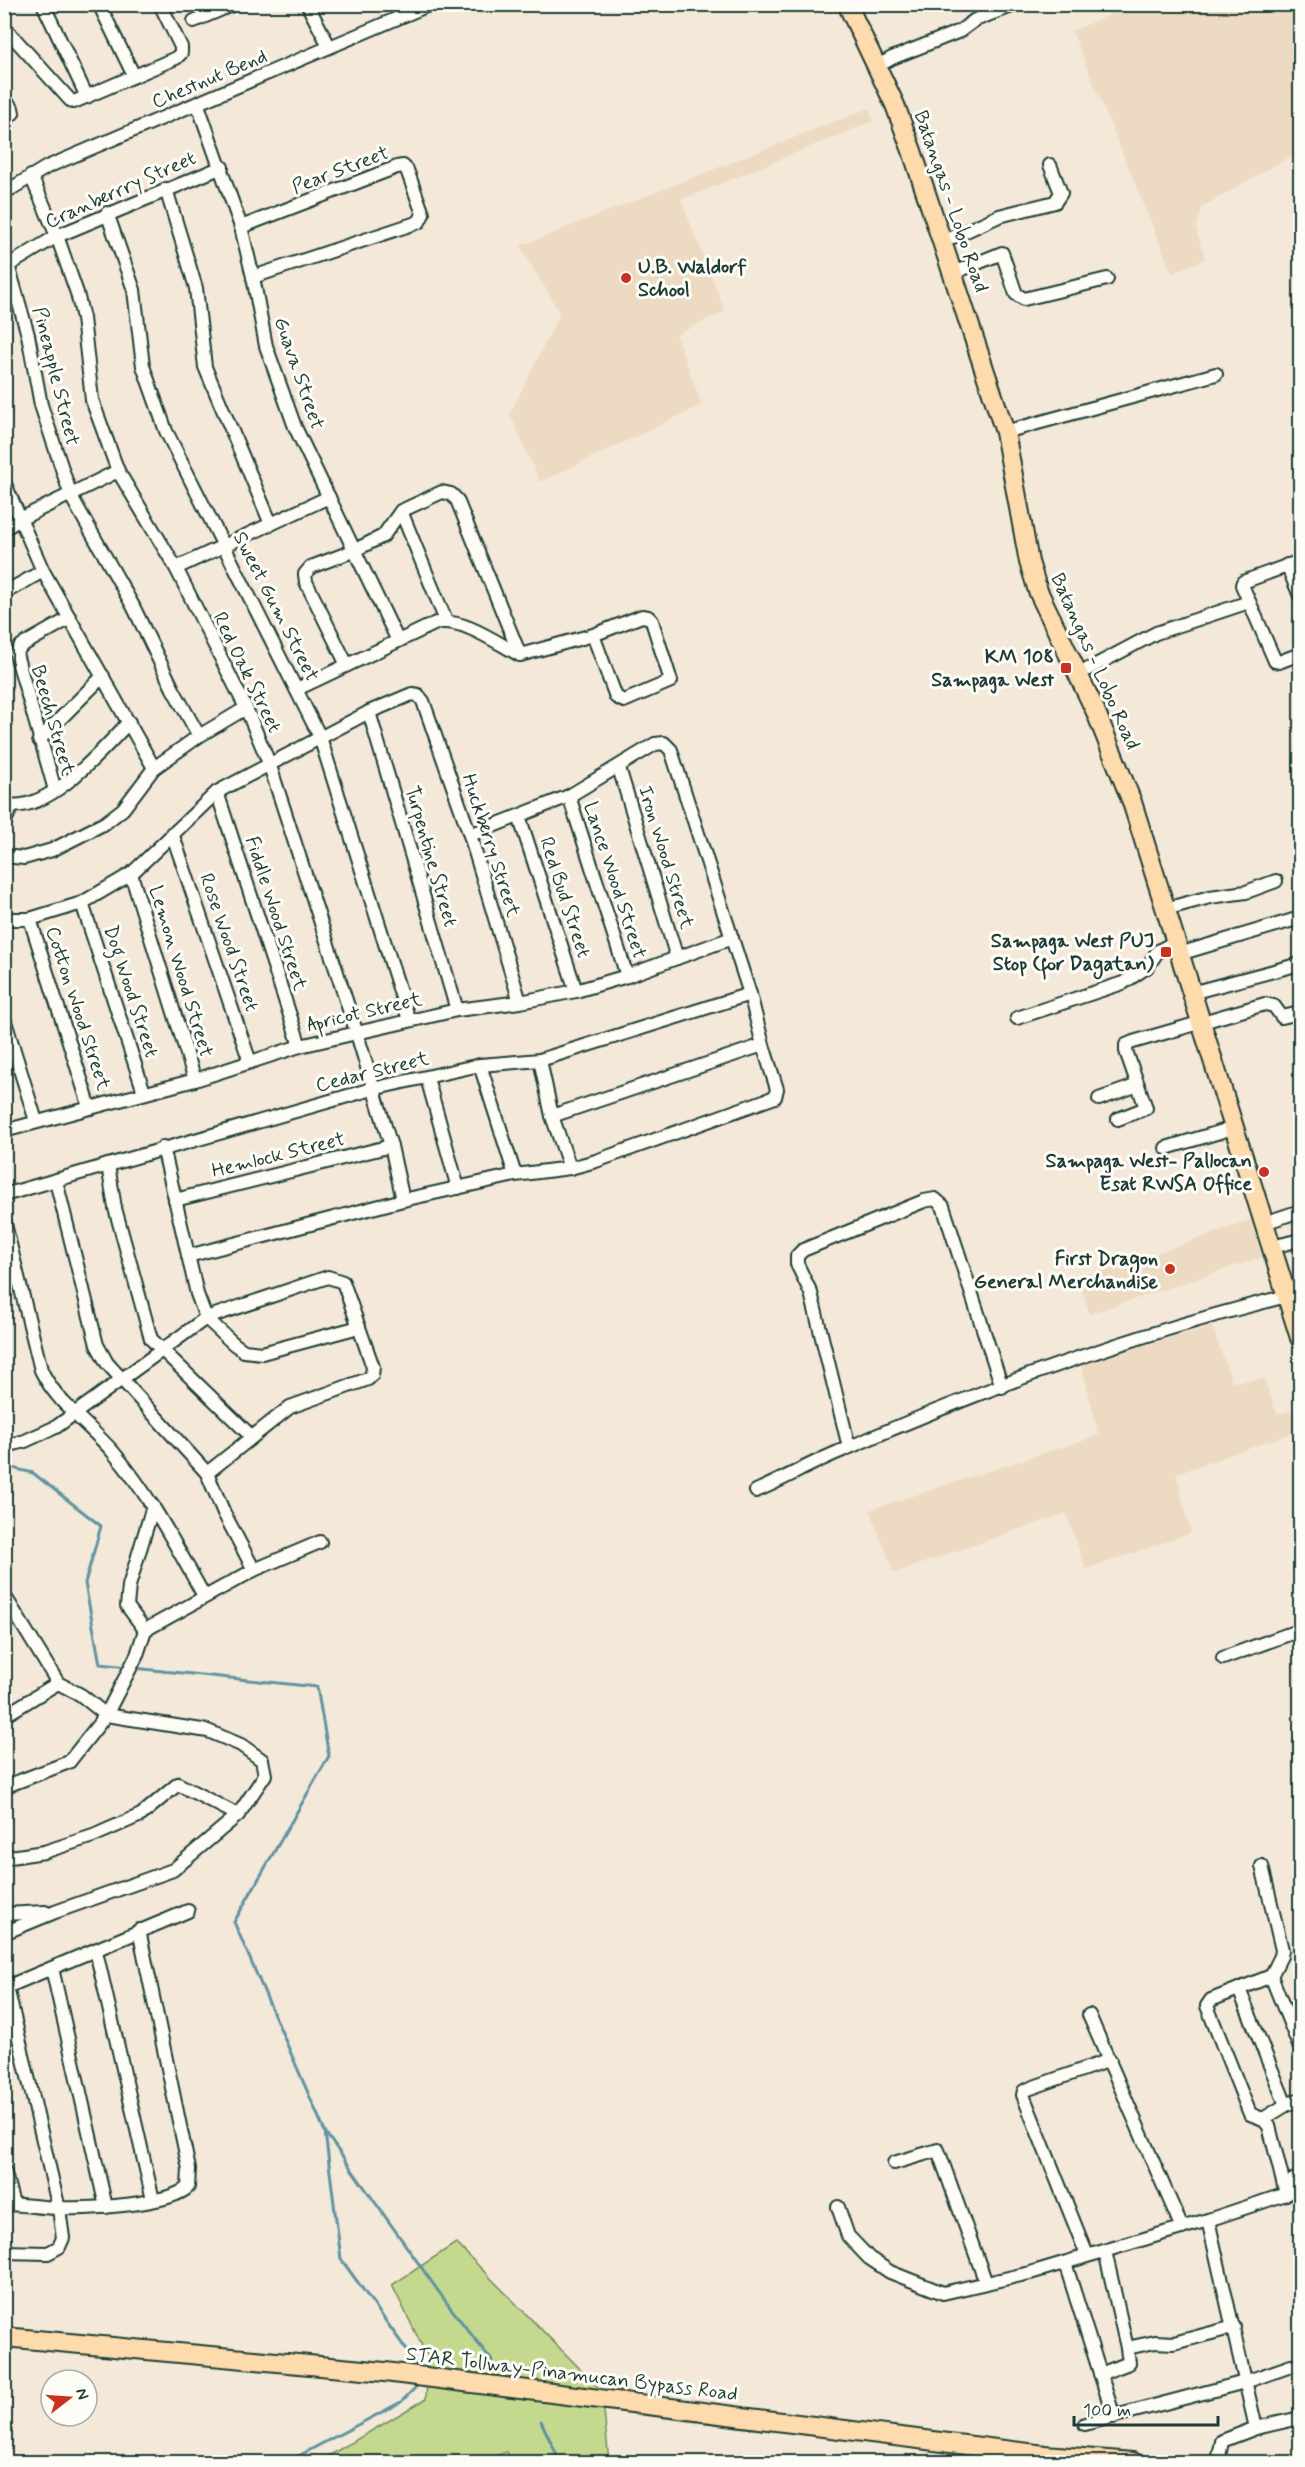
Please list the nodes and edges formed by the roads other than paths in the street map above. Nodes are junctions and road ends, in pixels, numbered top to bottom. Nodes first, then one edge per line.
1 (43, 4) edge
2 (99, 4) edge
3 (160, 4) edge
4 (234, 4) edge
5 (307, 4) edge
6 (431, 4) edge
7 (847, 4) edge
8 (1017, 4) edge
9 (194, 21) dead end
10 (4, 27) edge
11 (329, 46) junction
12 (878, 66) junction
13 (134, 76) junction
14 (87, 97) junction
15 (4, 99) edge
16 (198, 105) junction
17 (4, 121) edge
18 (1050, 165) dead end
19 (222, 167) junction
20 (31, 176) junction
21 (166, 189) junction
22 (4, 193) edge
23 (107, 213) junction
24 (241, 227) junction
25 (57, 236) junction
26 (942, 242) junction
27 (6, 266) edge
28 (953, 273) junction
29 (253, 277) junction
30 (1107, 279) dead end
31 (1216, 374) dead end
32 (1005, 432) junction
33 (118, 471) junction
34 (4, 482) edge
35 (71, 496) junction
36 (328, 497) junction
37 (401, 511) junction
38 (20, 519) junction
39 (271, 524) junction
40 (4, 529) edge
41 (225, 546) junction
42 (353, 551) junction
43 (1300, 561) edge
44 (1287, 565) junction
45 (176, 568) junction
46 (43, 571) junction
47 (4, 593) edge
48 (1300, 596) edge
49 (1249, 602) junction
50 (70, 618) junction
51 (446, 621) junction
52 (593, 634) junction
53 (398, 641) junction
54 (1300, 654) edge
55 (520, 655) junction
56 (346, 665) junction
57 (1077, 675) junction
58 (104, 676) junction
59 (297, 688) junction
60 (246, 708) junction
61 (369, 712) junction
62 (129, 722) junction
63 (199, 736) junction
64 (321, 737) junction
65 (39, 740) junction
66 (269, 763) junction
67 (154, 768) junction
68 (619, 768) junction
69 (54, 790) junction
70 (217, 792) junction
71 (569, 796) junction
72 (8, 805) edge
73 (519, 816) junction
74 (4, 823) edge
75 (172, 834) junction
76 (470, 835) junction
77 (4, 856) edge
78 (131, 874) junction
79 (1276, 881) dead end
80 (82, 903) junction
81 (1165, 909) junction
82 (1300, 918) edge
83 (4, 919) edge
84 (30, 919) junction
85 (732, 938) junction
86 (1177, 948) junction
87 (677, 958) junction
88 (1300, 964) edge
89 (627, 976) junction
90 (576, 991) junction
91 (1191, 993) junction
92 (750, 994) junction
93 (520, 1002) junction
94 (457, 1010) junction
95 (1300, 1013) edge
96 (4, 1018) edge
97 (1017, 1018) dead end
98 (409, 1020) junction
99 (1200, 1024) junction
100 (357, 1034) junction
101 (763, 1045) junction
102 (300, 1046) junction
103 (540, 1060) junction
104 (250, 1062) junction
105 (480, 1065) junction
106 (427, 1078) junction
107 (195, 1080) junction
108 (1138, 1085) junction
109 (372, 1089) junction
110 (144, 1092) junction
111 (1099, 1099) dead end
112 (90, 1108) junction
113 (552, 1116) junction
114 (1118, 1119) dead end
115 (36, 1121) junction
116 (1233, 1128) junction
117 (4, 1131) edge
118 (391, 1146) junction
119 (164, 1147) junction
120 (1166, 1148) dead end
121 (108, 1165) junction
122 (570, 1168) junction
123 (515, 1175) junction
124 (56, 1181) junction
125 (459, 1188) junction
126 (4, 1195) edge
127 (175, 1200) junction
128 (403, 1200) junction
129 (1300, 1211) edge
130 (4, 1220) edge
131 (1264, 1223) junction
132 (1300, 1240) edge
133 (1272, 1247) junction
134 (188, 1256) junction
135 (1287, 1296) junction
136 (206, 1318) junction
137 (358, 1327) junction
138 (1300, 1338) edge
139 (162, 1350) junction
140 (122, 1380) junction
141 (1002, 1387) junction
142 (75, 1413) junction
143 (252, 1437) junction
144 (4, 1444) edge
145 (849, 1447) junction
146 (207, 1473) junction
147 (756, 1491) dead end
148 (153, 1506) junction
149 (320, 1542) dead end
150 (254, 1570) junction
151 (4, 1595) edge
152 (204, 1596) junction
153 (145, 1630) junction
154 (1300, 1630) edge
155 (1223, 1658) dead end
156 (58, 1683) junction
157 (105, 1715) junction
158 (4, 1716) edge
159 (4, 1787) edge
160 (238, 1815) junction
161 (4, 1858) edge
162 (1262, 1866) dead end
163 (188, 1911) dead end
164 (55, 1912) junction
165 (4, 1914) edge
166 (139, 1930) junction
167 (4, 1933) edge
168 (96, 1951) junction
169 (52, 1968) junction
170 (1271, 1976) junction
171 (6, 1988) edge
172 (1239, 1989) junction
173 (1089, 2015) dead end
174 (1300, 2048) edge
175 (1110, 2061) junction
176 (1300, 2099) edge
177 (1286, 2105) junction
178 (1263, 2119) junction
179 (894, 2163) dead end
180 (4, 2170) edge
181 (1300, 2178) edge
182 (1286, 2194) junction
183 (153, 2200) junction
184 (9, 2204) edge
185 (106, 2207) junction
186 (838, 2208) dead end
187 (59, 2209) junction
188 (1208, 2220) junction
189 (1182, 2228) junction
190 (1105, 2251) junction
191 (4, 2252) edge
192 (1088, 2255) junction
193 (1065, 2263) junction
194 (986, 2283) junction
195 (1234, 2327) junction
196 (4, 2337) edge
197 (1127, 2348) junction
198 (1291, 2366) dead end
199 (1100, 2374) junction
200 (1245, 2382) junction
201 (1114, 2417) junction
202 (1300, 2418) edge
203 (1086, 2424) dead end
204 (1256, 2428) junction
205 (1133, 2463) edge
206 (1218, 2463) edge

1 - 14 street
2 - 13 street
3 - 13 street
4 - 9 street
5 - 11 street
6 - 11 street, Chestnut Bend
7 - 12 main road, Batangas - Lobo Road
8 - 12 street
10 - 14 street
11 - 16 street, Chestnut Bend
12 - 26 main road, Batangas - Lobo Road
13 - 14 street
15 - 17 street
16 - 19 street, Guava Street
16 - 20 street, Chestnut Bend
18 - 26 street
19 - 21 street, Cranberrry Street
19 - 24 street, Guava Street
20 - 22 street, Chestnut Bend
20 - 25 street, Red Oak Street
21 - 23 street, Cranberrry Street
21 - 39 street
23 - 25 street, Cranberrry Street
23 - 41 street, Sweet Gum Street
24 - 29 street, Guava Street
24 - 29 street, Pear Street
25 - 27 street, Cranberrry Street
25 - 33 street, Red Oak Street
26 - 28 main road, Batangas - Lobo Road
27 - 35 street, Pineapple Street
28 - 30 street
28 - 32 main road, Batangas - Lobo Road
29 - 36 street, Guava Street
31 - 32 street
32 - 57 main road, Batangas - Lobo Road
33 - 35 street
33 - 45 street, Red Oak Street
34 - 38 street
35 - 38 street
35 - 63 street, Pineapple Street
36 - 39 street
36 - 42 street, Guava Street
37 - 42 street
37 - 51 street
37 - 55 street
38 - 40 street
38 - 46 street
39 - 41 street
41 - 45 street
41 - 59 street, Sweet Gum Street
42 - 53 street, Guava Street
42 - 56 street
43 - 44 street
44 - 48 street
44 - 49 street
45 - 60 street, Red Oak Street
46 - 47 street
46 - 50 street
49 - 54 street
49 - 57 street
50 - 58 street
50 - 65 street, Beech Street
51 - 53 street
51 - 55 street
52 - 52 street
52 - 55 street
53 - 56 street
56 - 59 street
57 - 81 main road, Batangas - Lobo Road
58 - 62 street
58 - 65 street
59 - 64 street, Sweet Gum Street
60 - 63 street
60 - 66 street, Red Oak Street
61 - 64 street
61 - 76 street, Huckberry Street
61 - 94 street, Turpentine Street
62 - 67 street
62 - 69 street
63 - 67 street
64 - 66 street
64 - 98 street, Sweet Gum Street
65 - 69 street, Beech Street
66 - 70 street
66 - 100 street, Red Oak Street
67 - 77 street
68 - 71 street
68 - 85 street
68 - 87 street, Iron Wood Street
69 - 72 street
70 - 75 street
70 - 102 street, Fiddle Wood Street
71 - 73 street
71 - 89 street, Lance Wood Street
72 - 74 street
73 - 76 street
73 - 90 street, Red Bud Street
75 - 78 street
75 - 104 street, Rose Wood Street
76 - 93 street, Huckberry Street
78 - 80 street
78 - 107 street, Lemon Wood Street
79 - 81 street
80 - 84 street
80 - 110 street, Dog Wood Street
81 - 86 main road, Batangas - Lobo Road
82 - 86 street
83 - 84 street
84 - 112 street, Cotton Wood Street
85 - 87 street, Apricot Street
85 - 92 street
86 - 91 main road, Batangas - Lobo Road
86 - 97 street
87 - 89 street, Apricot Street
88 - 91 street
89 - 90 street, Apricot Street
90 - 93 street, Apricot Street
91 - 99 main road, Batangas - Lobo Road
92 - 101 street
92 - 103 street, Cedar Street
93 - 94 street, Apricot Street
94 - 98 street, Apricot Street
95 - 99 street
96 - 115 street
98 - 100 street, Apricot Street
99 - 108 street
99 - 116 main road, Batangas - Lobo Road
100 - 102 street, Apricot Street
100 - 109 street, Red Oak Street
101 - 113 street
101 - 122 street
102 - 104 street, Apricot Street
103 - 105 street, Cedar Street
103 - 113 street
104 - 107 street, Apricot Street
105 - 106 street, Cedar Street
105 - 123 street
106 - 109 street, Cedar Street
106 - 125 street
107 - 110 street, Apricot Street
108 - 111 street
108 - 114 street
109 - 118 street, Red Oak Street
109 - 119 street, Cedar Street
110 - 112 street, Apricot Street
112 - 115 street, Apricot Street
113 - 122 street
115 - 117 street, Apricot Street
116 - 120 street
116 - 131 main road, Batangas - Lobo Road
118 - 127 street, Hemlock Street
118 - 128 street, Red Oak Street
119 - 121 street, Cedar Street
119 - 127 street
121 - 124 street, Cedar Street
121 - 139 street
122 - 123 street
123 - 125 street
124 - 126 street, Cedar Street
124 - 140 street
125 - 128 street
127 - 134 street
128 - 134 street
129 - 131 street
130 - 142 street
131 - 133 main road, Batangas - Lobo Road
132 - 133 street
133 - 135 main road, Batangas - Lobo Road
134 - 136 street
135 - 138 main road, Batangas - Lobo Road
135 - 141 street
136 - 137 street
136 - 137 street
136 - 139 street
137 - 143 street
139 - 140 street
139 - 143 street
140 - 142 street
140 - 146 street
141 - 145 street
141 - 145 street
142 - 144 street
142 - 148 street
143 - 146 street
145 - 147 street
146 - 150 street
148 - 152 street
148 - 153 street
149 - 150 street
150 - 152 street
151 - 156 street
152 - 153 street
153 - 157 street
154 - 155 street
156 - 157 street
156 - 158 street
157 - 159 street
157 - 160 street
160 - 161 street
160 - 164 street
162 - 170 street
163 - 166 street
164 - 165 street
164 - 167 street
166 - 168 street
166 - 183 street
168 - 169 street
168 - 183 street
169 - 171 street
169 - 185 street
170 - 172 street
170 - 174 street
171 - 187 street
172 - 177 street
172 - 178 street
173 - 175 street
175 - 189 street
175 - 192 street
176 - 177 street
177 - 178 street
178 - 182 street
179 - 194 street
180 - 184 street
181 - 182 street
182 - 188 street
183 - 185 street
184 - 187 street
185 - 187 street
186 - 194 street
187 - 191 street
188 - 189 street
188 - 195 street
189 - 190 street
190 - 192 street
190 - 197 street
192 - 193 street
193 - 194 street
193 - 199 street
195 - 197 street
195 - 200 street
196 - 205 main road, STAR Tollway-Pinamucan Bypass Road
197 - 199 street
198 - 200 street
199 - 201 street
200 - 201 street
200 - 204 street
201 - 203 street
202 - 204 street
204 - 206 street

